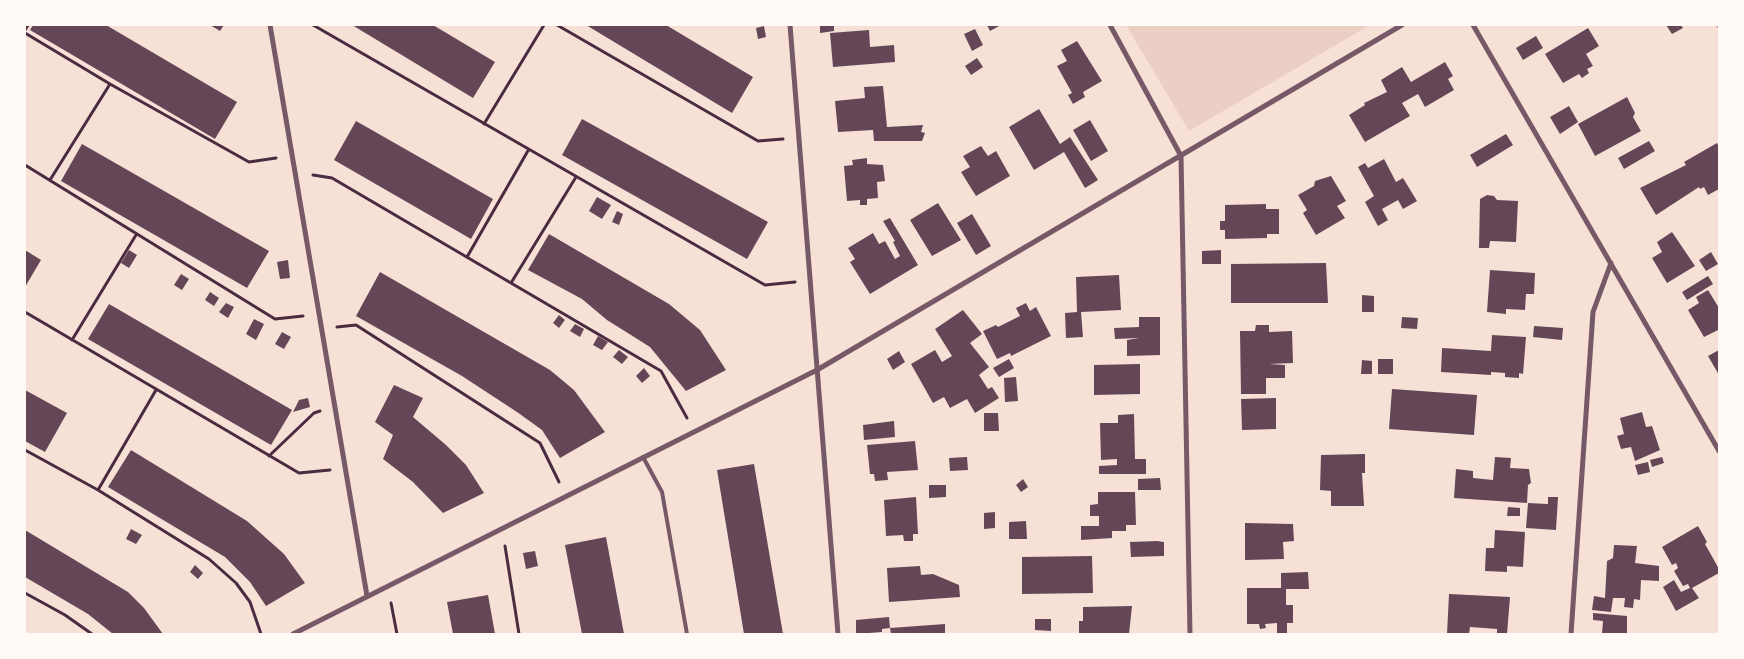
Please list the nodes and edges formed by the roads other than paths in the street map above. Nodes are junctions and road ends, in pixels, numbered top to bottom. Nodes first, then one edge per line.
1 (270, 25) edge
2 (790, 25) edge
3 (1110, 25) edge
4 (1402, 25) edge
5 (1473, 25) edge
6 (1181, 156) junction
7 (1610, 263) junction
8 (817, 370) junction
9 (1719, 451) edge
10 (643, 457) junction
11 (367, 596) junction
12 (293, 634) edge
13 (688, 634) edge
14 (838, 634) edge
15 (1190, 634) edge
16 (1571, 634) edge

1 - 11 street
2 - 8 street
3 - 6 street
4 - 6 street
5 - 7 street
6 - 8 street
6 - 15 street
7 - 9 street
7 - 16 street
8 - 10 street
8 - 14 street
10 - 11 street
10 - 13 lane
11 - 12 street

